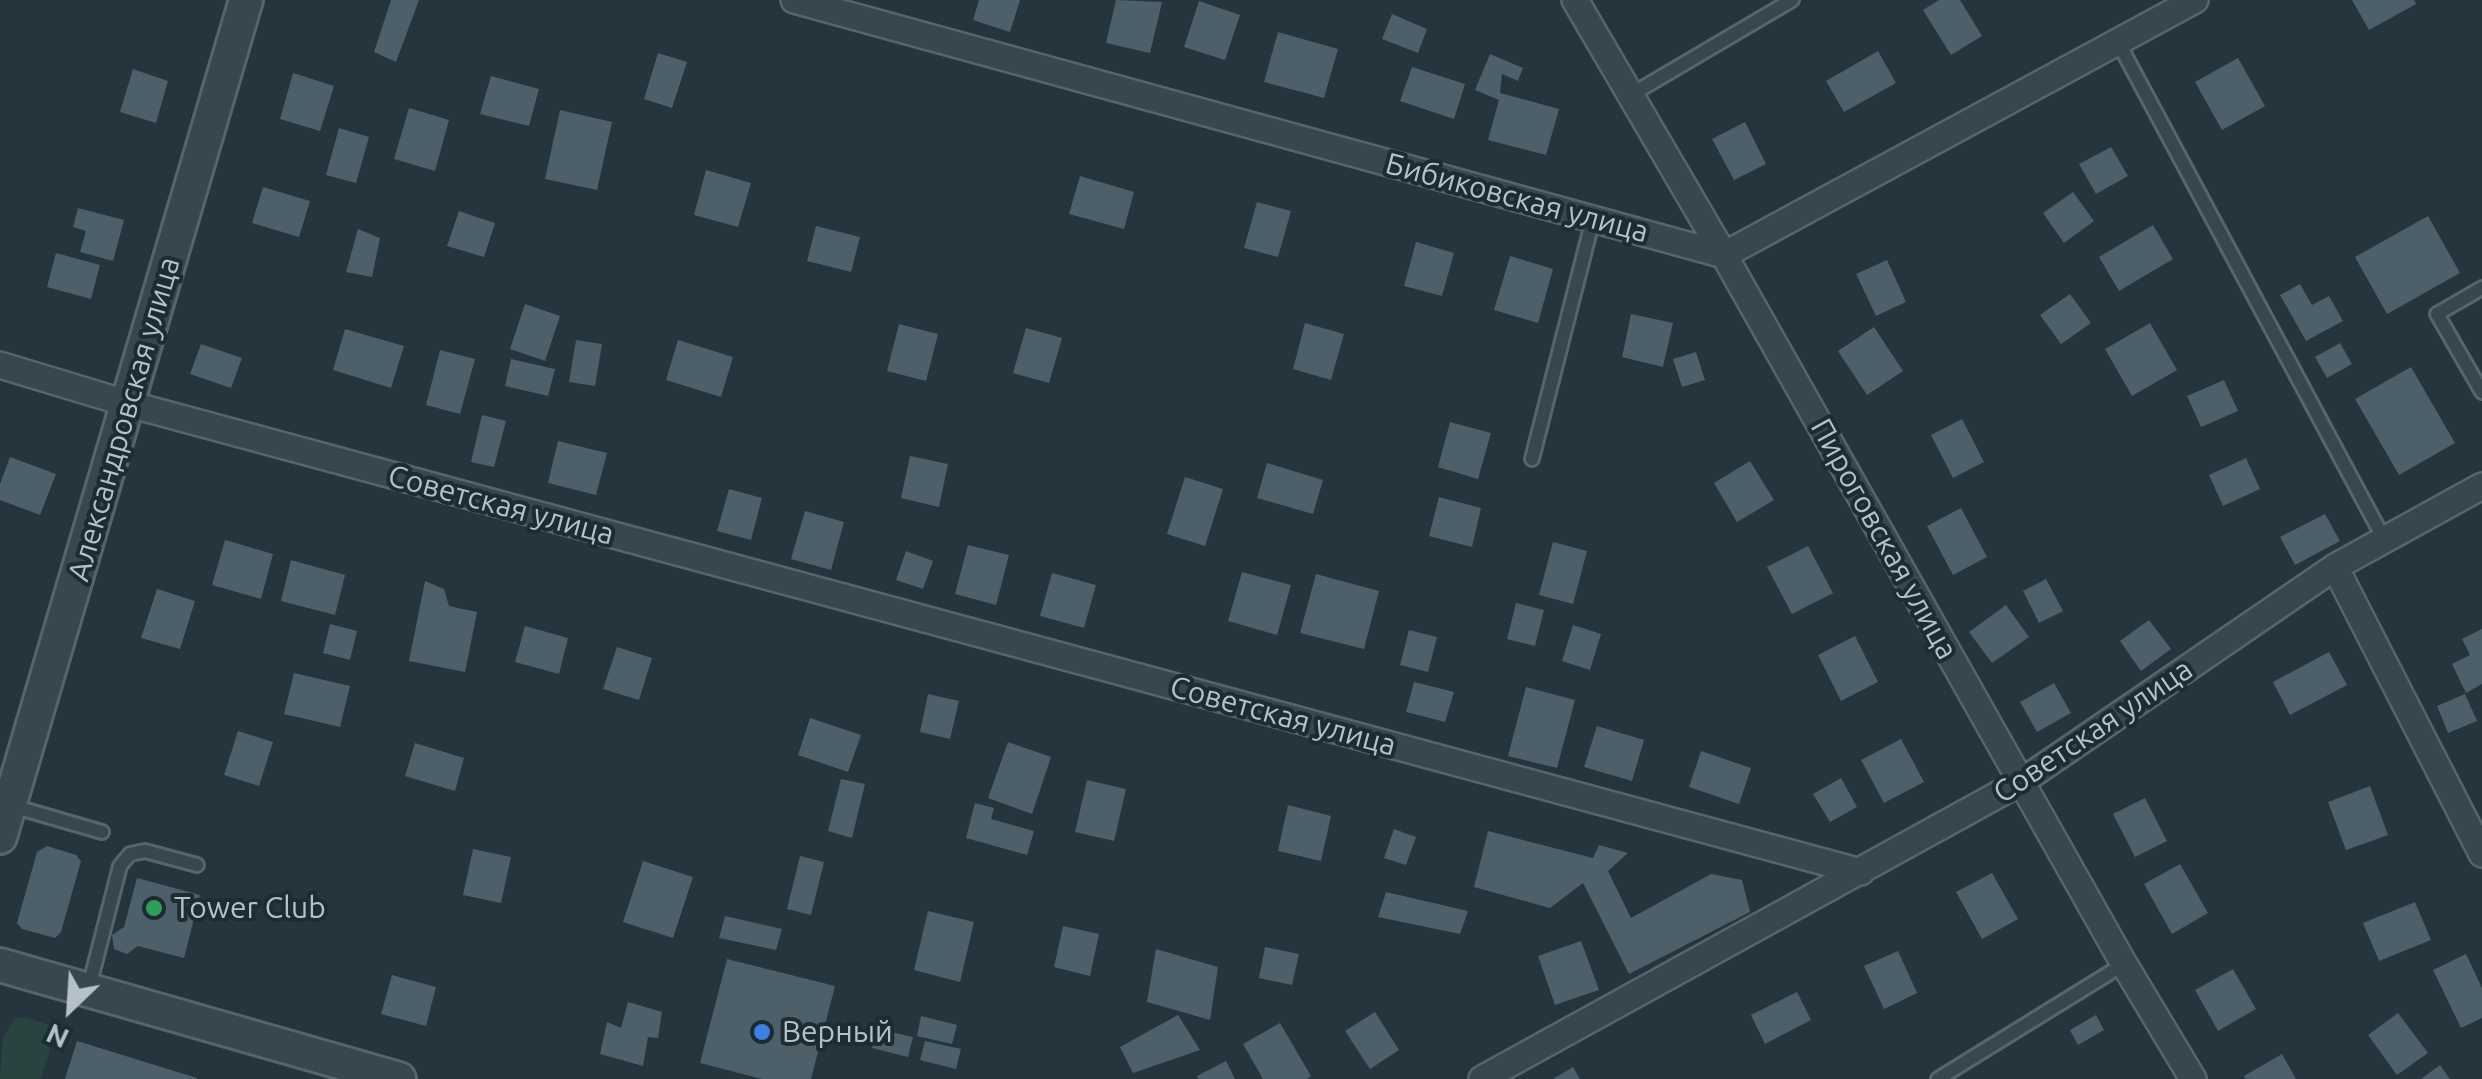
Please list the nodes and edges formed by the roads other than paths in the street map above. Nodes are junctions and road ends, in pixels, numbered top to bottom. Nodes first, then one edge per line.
1 (246, 0) edge
2 (794, 0) edge
3 (1575, 0) edge
4 (1792, 0) edge
5 (2195, 0) edge
6 (2120, 44) junction
7 (1629, 96) junction
8 (1593, 219) junction
9 (1724, 255) junction
10 (2482, 288) edge
11 (0, 365) edge
12 (2482, 392) edge
13 (129, 404) junction
14 (1532, 459) dead end
15 (2482, 486) edge
16 (2384, 539) junction
17 (2335, 567) junction
18 (2022, 782) junction
19 (10, 805) junction
20 (102, 832) dead end
21 (0, 837) edge
22 (2482, 854) edge
23 (197, 865) dead end
24 (1861, 872) junction
25 (2124, 964) junction
26 (0, 965) edge
27 (88, 990) junction
28 (399, 1079) edge
29 (1482, 1079) edge
30 (1938, 1079) edge
31 (2193, 1079) edge

1 - 13 street, Александровская улица
2 - 8 street, Бибиковская улица
3 - 7 street, Пироговская улица
4 - 7 lane
5 - 6 street
6 - 9 street
6 - 16 lane
7 - 9 street, Пироговская улица
8 - 9 street, Бибиковская улица
8 - 14 lane
9 - 18 street, Пироговская улица
10 - 12 lane
11 - 13 street, Советская улица
13 - 19 street, Александровская улица
13 - 24 street, Советская улица
15 - 16 street, Советская улица
16 - 17 street, Советская улица
17 - 18 street, Советская улица
17 - 22 street
18 - 24 street, Советская улица
18 - 25 street, Пироговская улица
19 - 20 lane
19 - 21 street, Александровская улица
23 - 27 lane
24 - 29 street
25 - 30 lane
25 - 31 street, Пироговская улица
26 - 27 street
27 - 28 street

